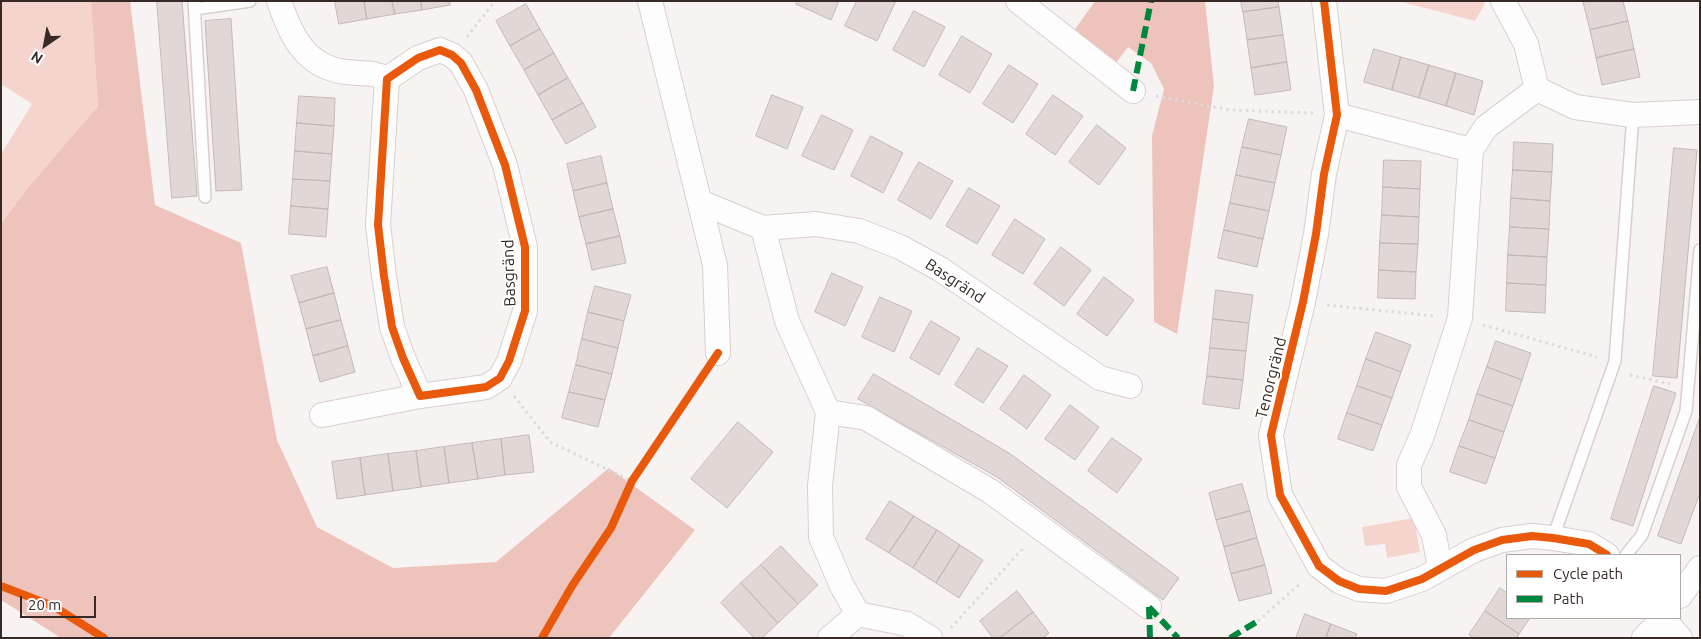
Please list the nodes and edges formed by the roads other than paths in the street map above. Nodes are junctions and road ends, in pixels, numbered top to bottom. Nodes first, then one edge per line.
1 (250, 1) edge
2 (279, 1) edge
3 (650, 1) edge
4 (1018, 1) edge
5 (1324, 1) edge
6 (1503, 1) edge
7 (195, 5) edge
8 (387, 79) junction
9 (1537, 89) junction
10 (1133, 92) road end
11 (1700, 112) edge
12 (1337, 115) junction
13 (1632, 115) junction
14 (1471, 150) junction
15 (205, 197) dead end
16 (700, 202) junction
17 (763, 228) junction
18 (1700, 250) edge
19 (718, 353) dead end
20 (1130, 386) dead end
21 (420, 396) junction
22 (828, 412) junction
23 (322, 415) dead end
24 (1553, 538) junction
25 (1605, 554) edge
26 (1627, 554) edge
27 (1440, 568) junction
28 (1700, 568) edge
29 (1681, 595) edge
30 (1149, 608) dead end
31 (858, 614) junction
32 (1662, 619) edge
33 (1664, 619) edge
34 (940, 634) edge
35 (830, 638) edge
36 (1644, 638) edge
37 (1680, 638) edge

1 - 7 lane
2 - 8 street
3 - 16 street
4 - 10 street
5 - 12 street, Tenorgränd
6 - 9 street
7 - 15 lane
8 - 21 street
8 - 21 street, Basgränd
9 - 13 street
9 - 14 street
11 - 13 street
12 - 14 street
12 - 27 street, Tenorgränd
13 - 24 lane
14 - 27 street
16 - 17 street, Basgränd
16 - 19 street
17 - 20 street, Basgränd
17 - 22 street
18 - 26 lane
21 - 23 street
22 - 30 street
22 - 31 street
24 - 25 street, Tenorgränd
24 - 27 street, Tenorgränd
28 - 29 street
31 - 34 street
31 - 35 street
32 - 36 street
33 - 37 street

